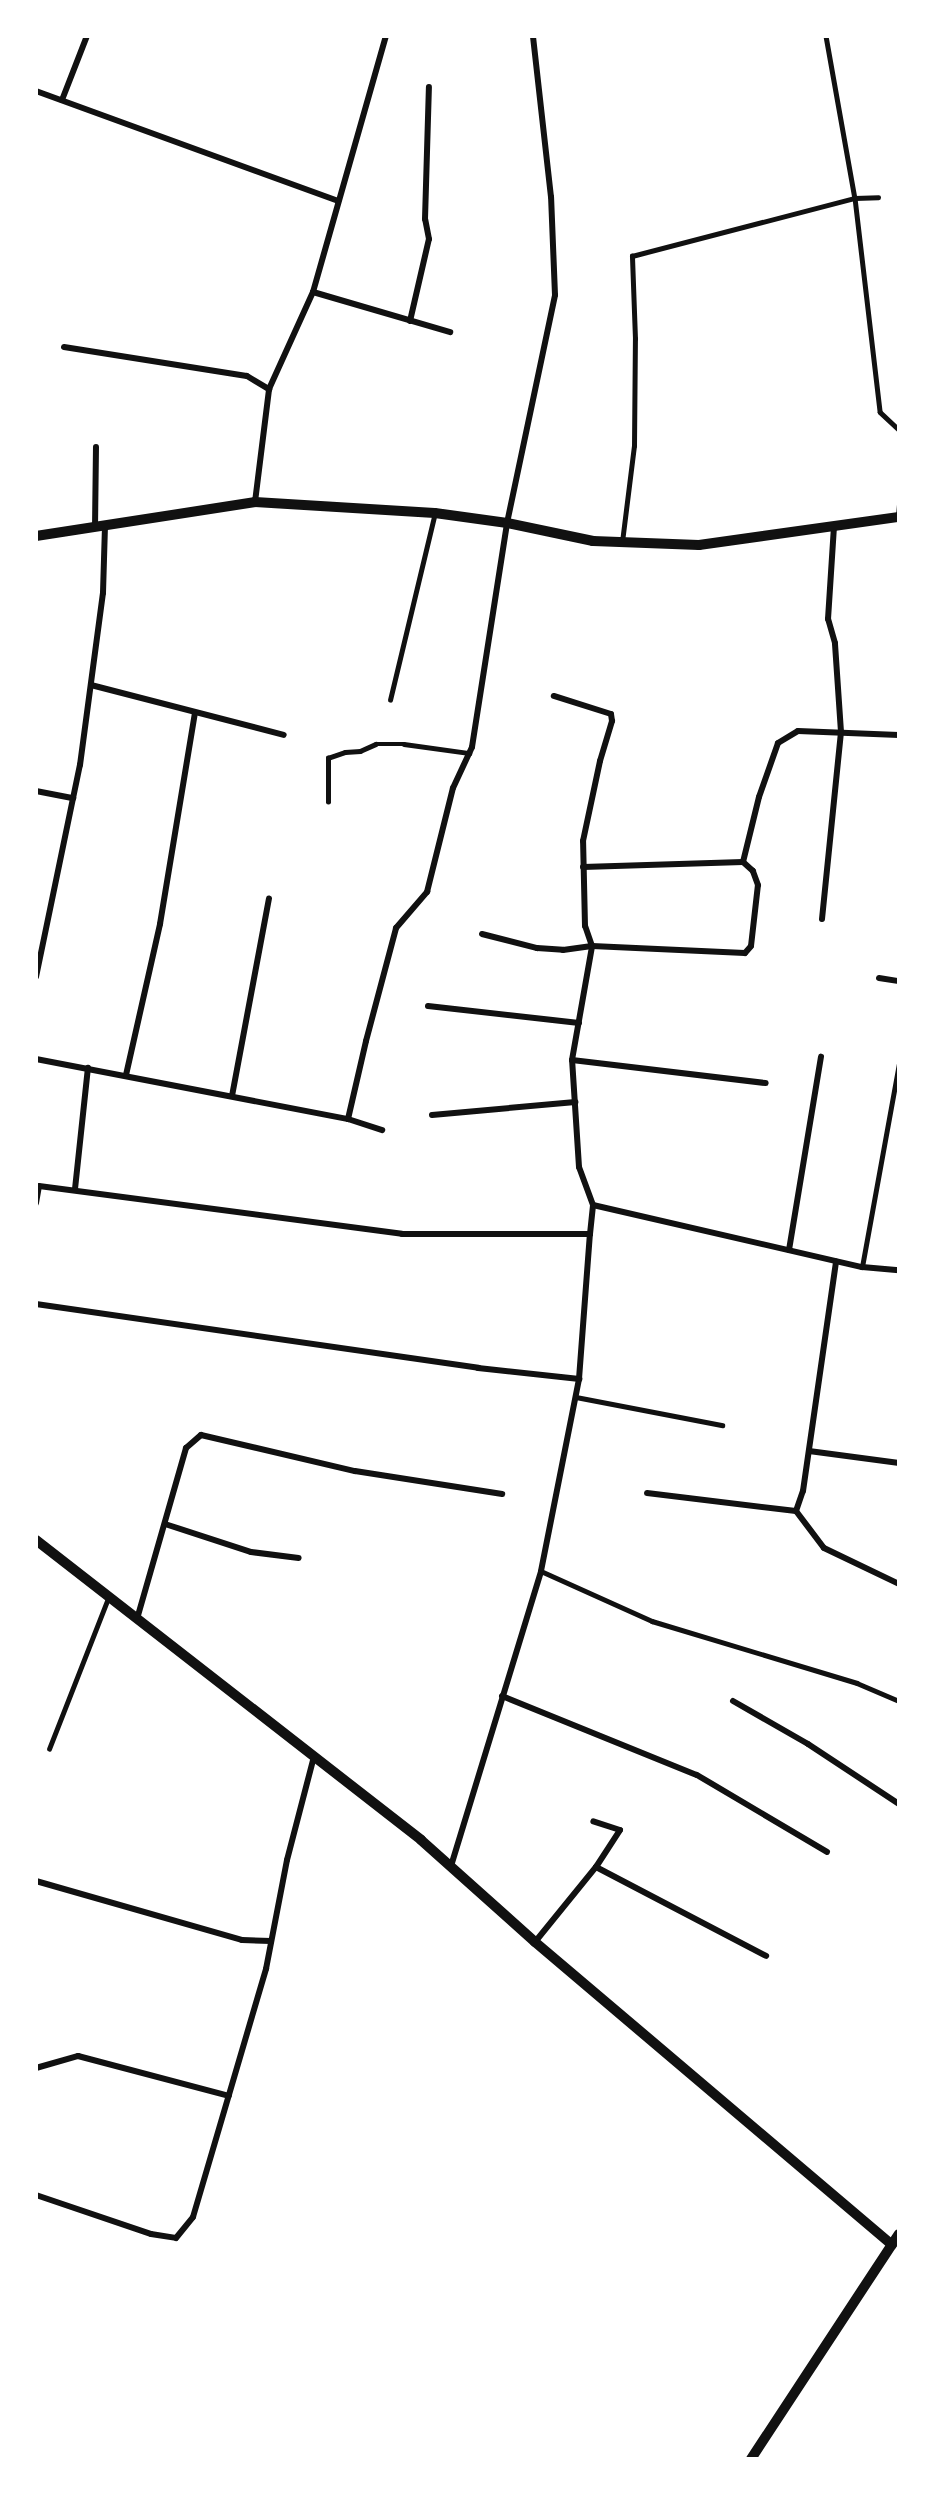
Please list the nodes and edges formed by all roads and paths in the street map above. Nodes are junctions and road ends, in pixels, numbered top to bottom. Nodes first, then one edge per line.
1 (87, 36) edge
2 (386, 36) edge
3 (533, 36) edge
4 (826, 36) edge
5 (429, 87) dead end
6 (36, 91) edge
7 (62, 100) junction
8 (878, 197) dead end
9 (855, 198) junction
10 (338, 201) junction
11 (313, 292) junction
12 (410, 321) junction
13 (450, 332) dead end
14 (64, 347) dead end
15 (269, 389) junction
16 (899, 430) edge
17 (96, 447) dead end
18 (255, 502) junction
19 (899, 504) edge
20 (435, 513) junction
21 (899, 517) edge
22 (507, 523) junction
23 (834, 526) junction
24 (100, 528) junction
25 (36, 536) edge
26 (622, 542) junction
27 (91, 685) junction
28 (554, 696) dead end
29 (390, 700) dead end
30 (195, 713) junction
31 (841, 732) junction
32 (284, 735) dead end
33 (899, 735) edge
34 (469, 753) junction
35 (36, 791) edge
36 (73, 798) junction
37 (328, 802) dead end
38 (743, 862) junction
39 (584, 867) junction
40 (269, 898) dead end
41 (822, 919) dead end
42 (482, 934) dead end
43 (592, 946) junction
44 (37, 964) edge
45 (36, 977) edge
46 (879, 978) dead end
47 (899, 981) edge
48 (428, 1006) dead end
49 (579, 1023) junction
50 (821, 1057) dead end
51 (36, 1059) edge
52 (572, 1060) junction
53 (899, 1063) edge
54 (88, 1068) junction
55 (126, 1075) junction
56 (766, 1083) dead end
57 (232, 1096) junction
58 (575, 1102) junction
59 (432, 1115) dead end
60 (348, 1119) junction
61 (382, 1130) dead end
62 (75, 1189) junction
63 (36, 1203) edge
64 (593, 1205) junction
65 (590, 1234) junction
66 (789, 1250) junction
67 (836, 1261) junction
68 (862, 1267) junction
69 (899, 1270) edge
70 (36, 1304) edge
71 (579, 1379) junction
72 (576, 1396) junction
73 (722, 1425) dead end
74 (809, 1451) junction
75 (899, 1463) edge
76 (647, 1493) dead end
77 (502, 1494) dead end
78 (796, 1511) junction
79 (165, 1524) junction
80 (36, 1540) edge
81 (299, 1558) dead end
82 (541, 1570) junction
83 (899, 1584) edge
84 (109, 1596) junction
85 (137, 1619) junction
86 (502, 1696) junction
87 (733, 1701) dead end
88 (899, 1701) edge
89 (50, 1749) dead end
90 (314, 1756) junction
91 (899, 1804) edge
92 (593, 1821) dead end
93 (827, 1852) dead end
94 (451, 1866) junction
95 (596, 1867) junction
96 (36, 1881) edge
97 (271, 1941) junction
98 (535, 1942) junction
99 (766, 1956) dead end
100 (36, 2068) edge
101 (229, 2096) junction
102 (36, 2194) edge
103 (899, 2234) edge
104 (892, 2246) junction
105 (751, 2459) edge

1 - 7 street
2 - 10 street
3 - 22 street
4 - 9 lane
5 - 12 street
6 - 7 street
7 - 10 street
8 - 9 lane
9 - 16 lane
9 - 26 lane
10 - 11 street
11 - 12 street
11 - 15 street
12 - 13 street
14 - 15 street
15 - 18 street
17 - 24 street
18 - 20 street
18 - 24 street
19 - 21 lane
20 - 22 street
20 - 29 lane
21 - 23 street
22 - 26 street
22 - 34 street
23 - 26 street
23 - 31 street
24 - 25 street
24 - 27 street
27 - 30 street
27 - 36 street
28 - 39 street
30 - 32 street
30 - 55 street
31 - 33 street
31 - 38 street
31 - 41 street
34 - 37 lane
34 - 60 street
35 - 36 street
36 - 44 street
38 - 39 street
38 - 43 street
39 - 43 street
40 - 57 street
42 - 43 street
43 - 49 street
44 - 45 street
46 - 47 street
48 - 49 street
49 - 52 street
50 - 66 street
51 - 54 street
52 - 56 street
52 - 58 street
53 - 68 lane
54 - 55 street
54 - 62 street
55 - 57 street
57 - 60 street
58 - 59 street
58 - 64 street
60 - 61 street
62 - 63 street
62 - 65 street
64 - 65 street
64 - 66 street
65 - 71 street
66 - 67 street
67 - 68 street
67 - 74 street
68 - 69 street
70 - 71 street
71 - 72 street
72 - 73 lane
72 - 82 street
74 - 75 street
74 - 78 street
76 - 78 street
77 - 79 street
78 - 83 street
79 - 81 street
79 - 85 street
80 - 84 street
82 - 86 street
82 - 88 lane
84 - 85 street
84 - 89 lane
85 - 90 street
86 - 93 street
86 - 94 street
87 - 91 street
90 - 94 street
90 - 97 street
92 - 95 street
94 - 98 street
95 - 98 street
95 - 99 street
96 - 97 street
97 - 101 street
98 - 104 street
100 - 101 street
101 - 102 street
103 - 104 street
104 - 105 street

